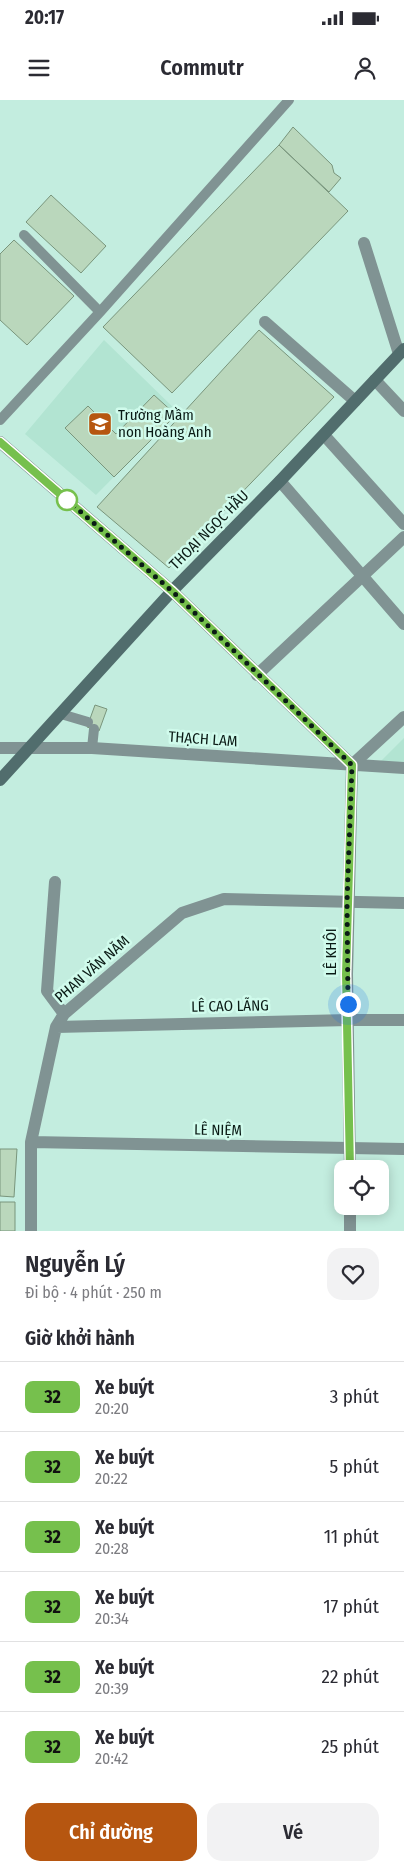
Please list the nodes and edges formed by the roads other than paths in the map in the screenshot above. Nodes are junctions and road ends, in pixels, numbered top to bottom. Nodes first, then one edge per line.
1 (290, 100) edge
2 (24, 235) dead end
3 (364, 243) dead end
4 (100, 312) junction
5 (265, 322) dead end
6 (402, 352) edge
7 (375, 380) junction
8 (355, 401) junction
9 (404, 411) edge
10 (0, 420) edge
11 (324, 435) junction
12 (0, 442) edge
13 (280, 481) junction
14 (404, 524) edge
15 (404, 537) edge
16 (363, 576) junction
17 (159, 579) junction
18 (172, 591) junction
19 (161, 603) junction
20 (404, 624) edge
21 (258, 675) junction
22 (61, 714) junction
23 (404, 717) edge
24 (92, 748) junction
25 (0, 749) edge
26 (28, 749) junction
27 (352, 765) junction
28 (11, 768) junction
29 (404, 768) edge
30 (0, 780) edge
31 (55, 882) dead end
32 (347, 902) junction
33 (404, 903) edge
34 (64, 1014) junction
35 (349, 1020) junction
36 (404, 1020) edge
37 (56, 1027) junction
38 (31, 1142) junction
39 (351, 1149) junction
40 (404, 1149) edge
41 (350, 1160) edge
42 (350, 1215) edge
43 (31, 1231) edge
44 (350, 1231) edge

1 - 4 lane
2 - 4 lane
3 - 6 street
4 - 10 lane
5 - 8 street
6 - 7 main road, THOẠI NGỌC HẦU
7 - 8 main road, THOẠI NGỌC HẦU
7 - 9 street
8 - 11 main road, THOẠI NGỌC HẦU
11 - 13 main road, THOẠI NGỌC HẦU
11 - 14 street
12 - 17 street
13 - 16 street
13 - 18 main road, THOẠI NGỌC HẦU
15 - 16 street
16 - 20 street
16 - 21 street
17 - 18 street
17 - 19 street
18 - 19 main road, THOẠI NGỌC HẦU
18 - 21 street
19 - 22 main road, THOẠI NGỌC HẦU
21 - 27 street
22 - 24 lane
22 - 26 main road, THOẠI NGỌC HẦU
23 - 27 street
24 - 26 street, THẠCH LAM
24 - 27 street, THẠCH LAM
25 - 26 street, THẠCH LAM
25 - 28 street
26 - 28 main road, THOẠI NGỌC HẦU
27 - 29 street, THẠCH LAM
27 - 32 street, LÊ KHÔI
28 - 30 main road, THOẠI NGỌC HẦU
31 - 34 street
32 - 33 street, PHAN VĂN NĂM
32 - 34 street, PHAN VĂN NĂM
32 - 35 street, LÊ KHÔI
34 - 37 street, PHAN VĂN NĂM
35 - 36 street, LÊ CAO LÃNG
35 - 37 street, LÊ CAO LÃNG
35 - 39 street, LÊ KHÔI
37 - 38 street, PHAN VĂN NĂM
38 - 39 street, LÊ NIỆM
38 - 43 street, PHAN VĂN NĂM
39 - 40 street, LÊ NIỆM
39 - 41 street, LÊ KHÔI
42 - 44 street

